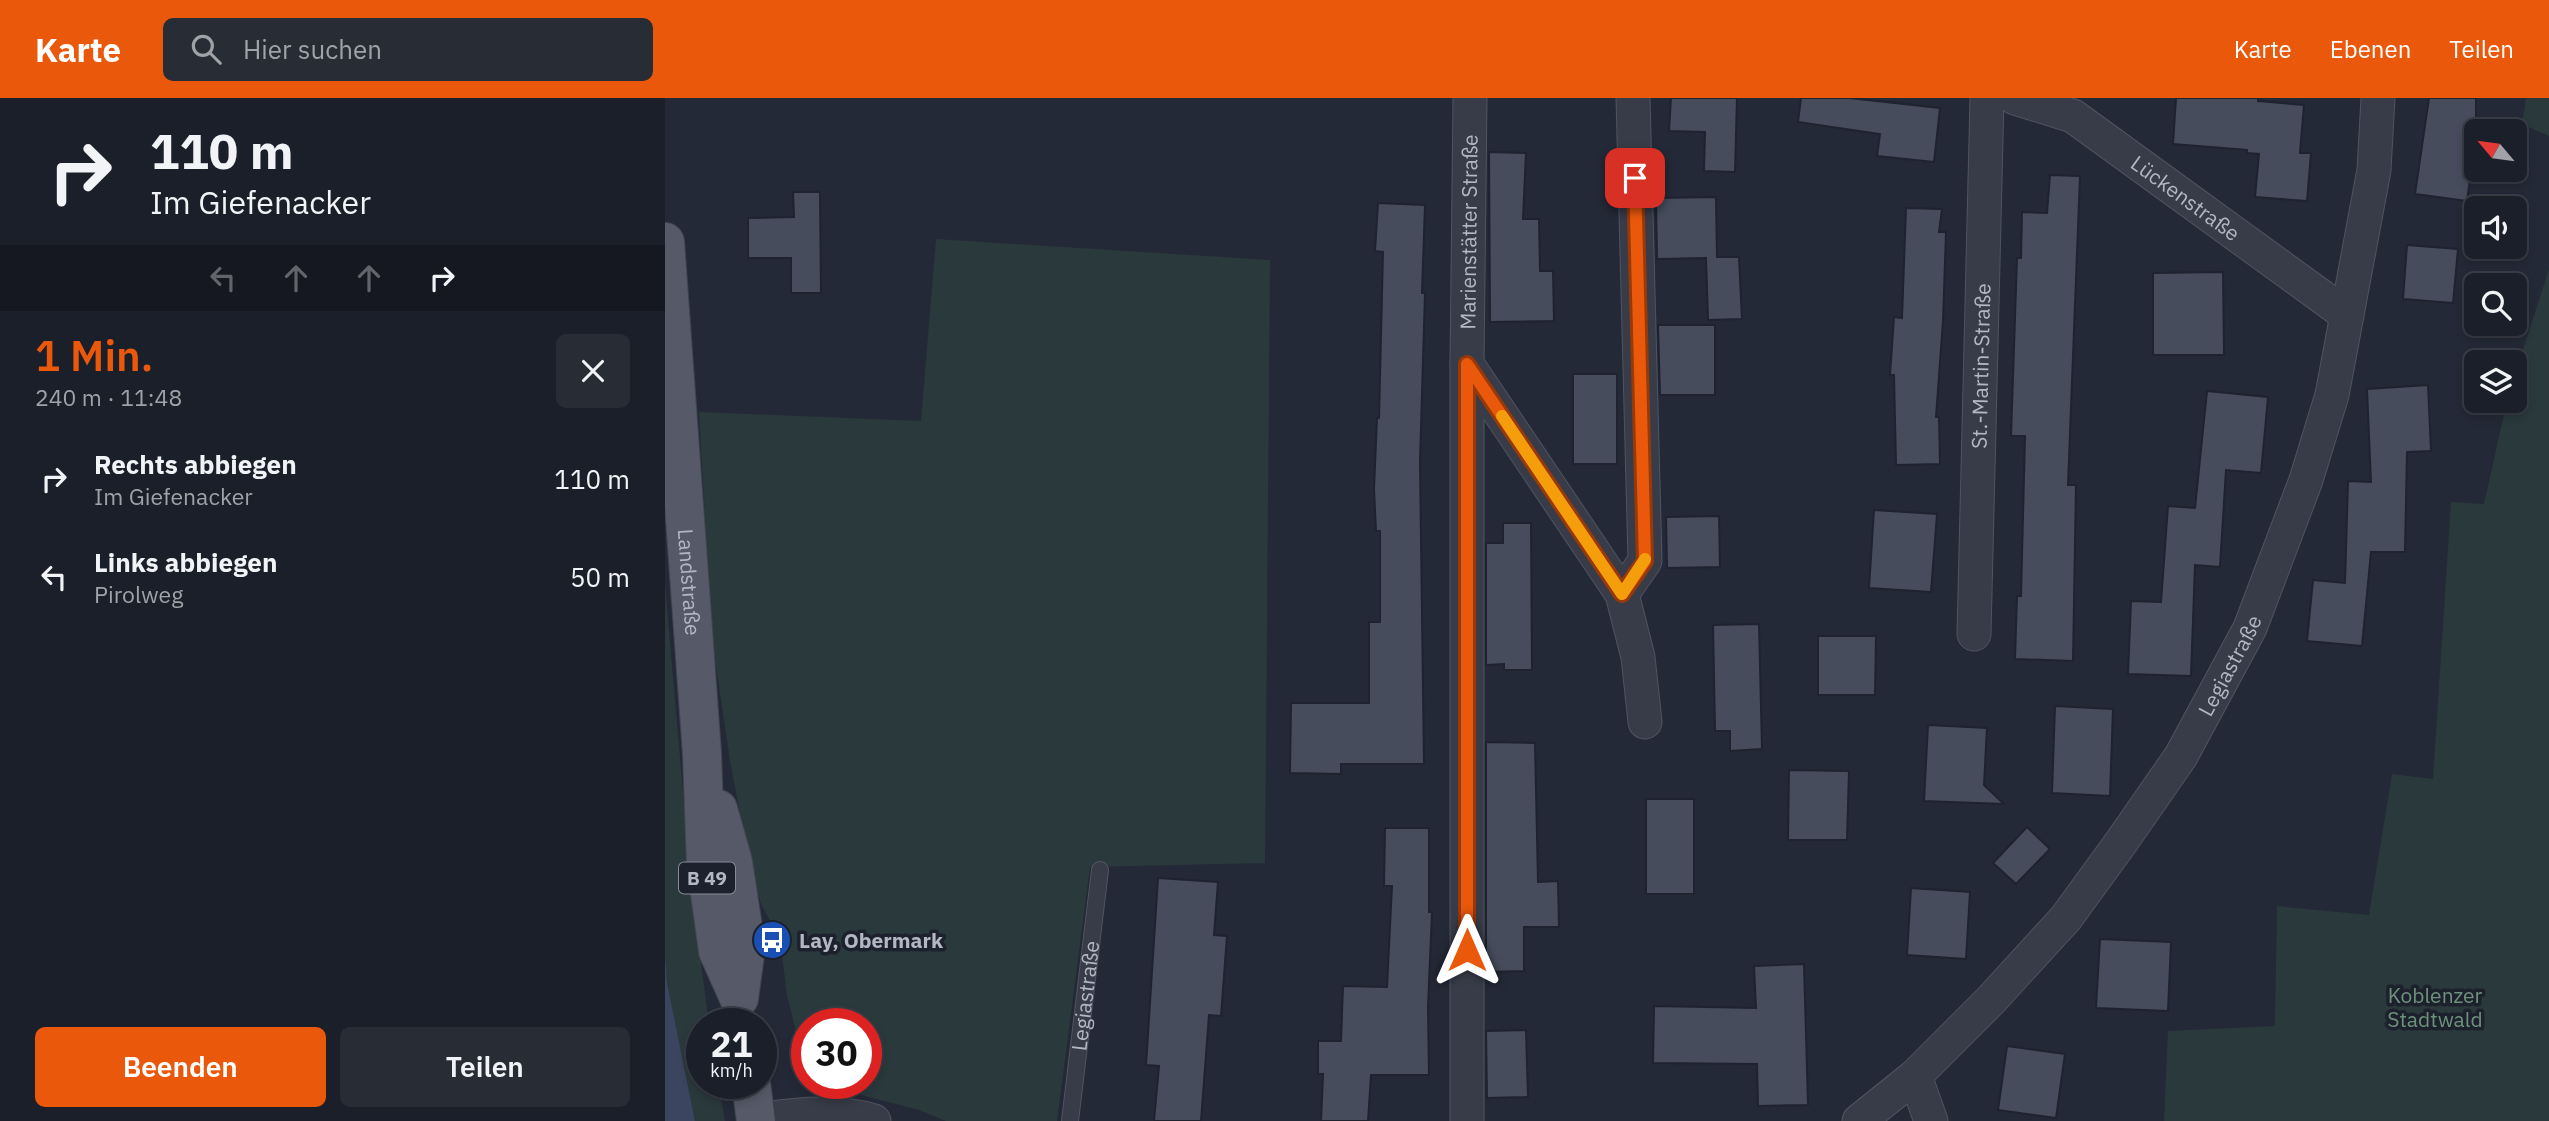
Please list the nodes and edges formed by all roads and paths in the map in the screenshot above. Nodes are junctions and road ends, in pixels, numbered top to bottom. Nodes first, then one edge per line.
1 (1470, 98) edge
2 (1633, 98) edge
3 (1987, 98) edge
4 (2015, 98) edge
5 (2378, 98) edge
6 (665, 242) edge
7 (2347, 315) junction
8 (1467, 364) junction
9 (1622, 594) junction
10 (1974, 634) dead end
11 (1645, 722) dead end
12 (1100, 870) dead end
13 (741, 1008) edge
14 (1915, 1076) junction
15 (753, 1099) edge
16 (756, 1121) edge
17 (874, 1121) edge
18 (1070, 1121) edge
19 (1467, 1121) edge
20 (1859, 1121) edge
21 (1931, 1121) edge

1 - 8 street, Marienstätter Straße
2 - 9 street
3 - 10 street, St.-Martin-Straße
4 - 7 street, Lückenstraße
5 - 7 street, Legiastraße
6 - 13 main road, Landstraße / B 49
7 - 14 street, Legiastraße
8 - 9 street
8 - 19 street, Marienstätter Straße
9 - 11 street
12 - 18 lane, Legiastraße
14 - 20 street, Legiastraße
14 - 21 street
15 - 16 main road
16 - 17 street

